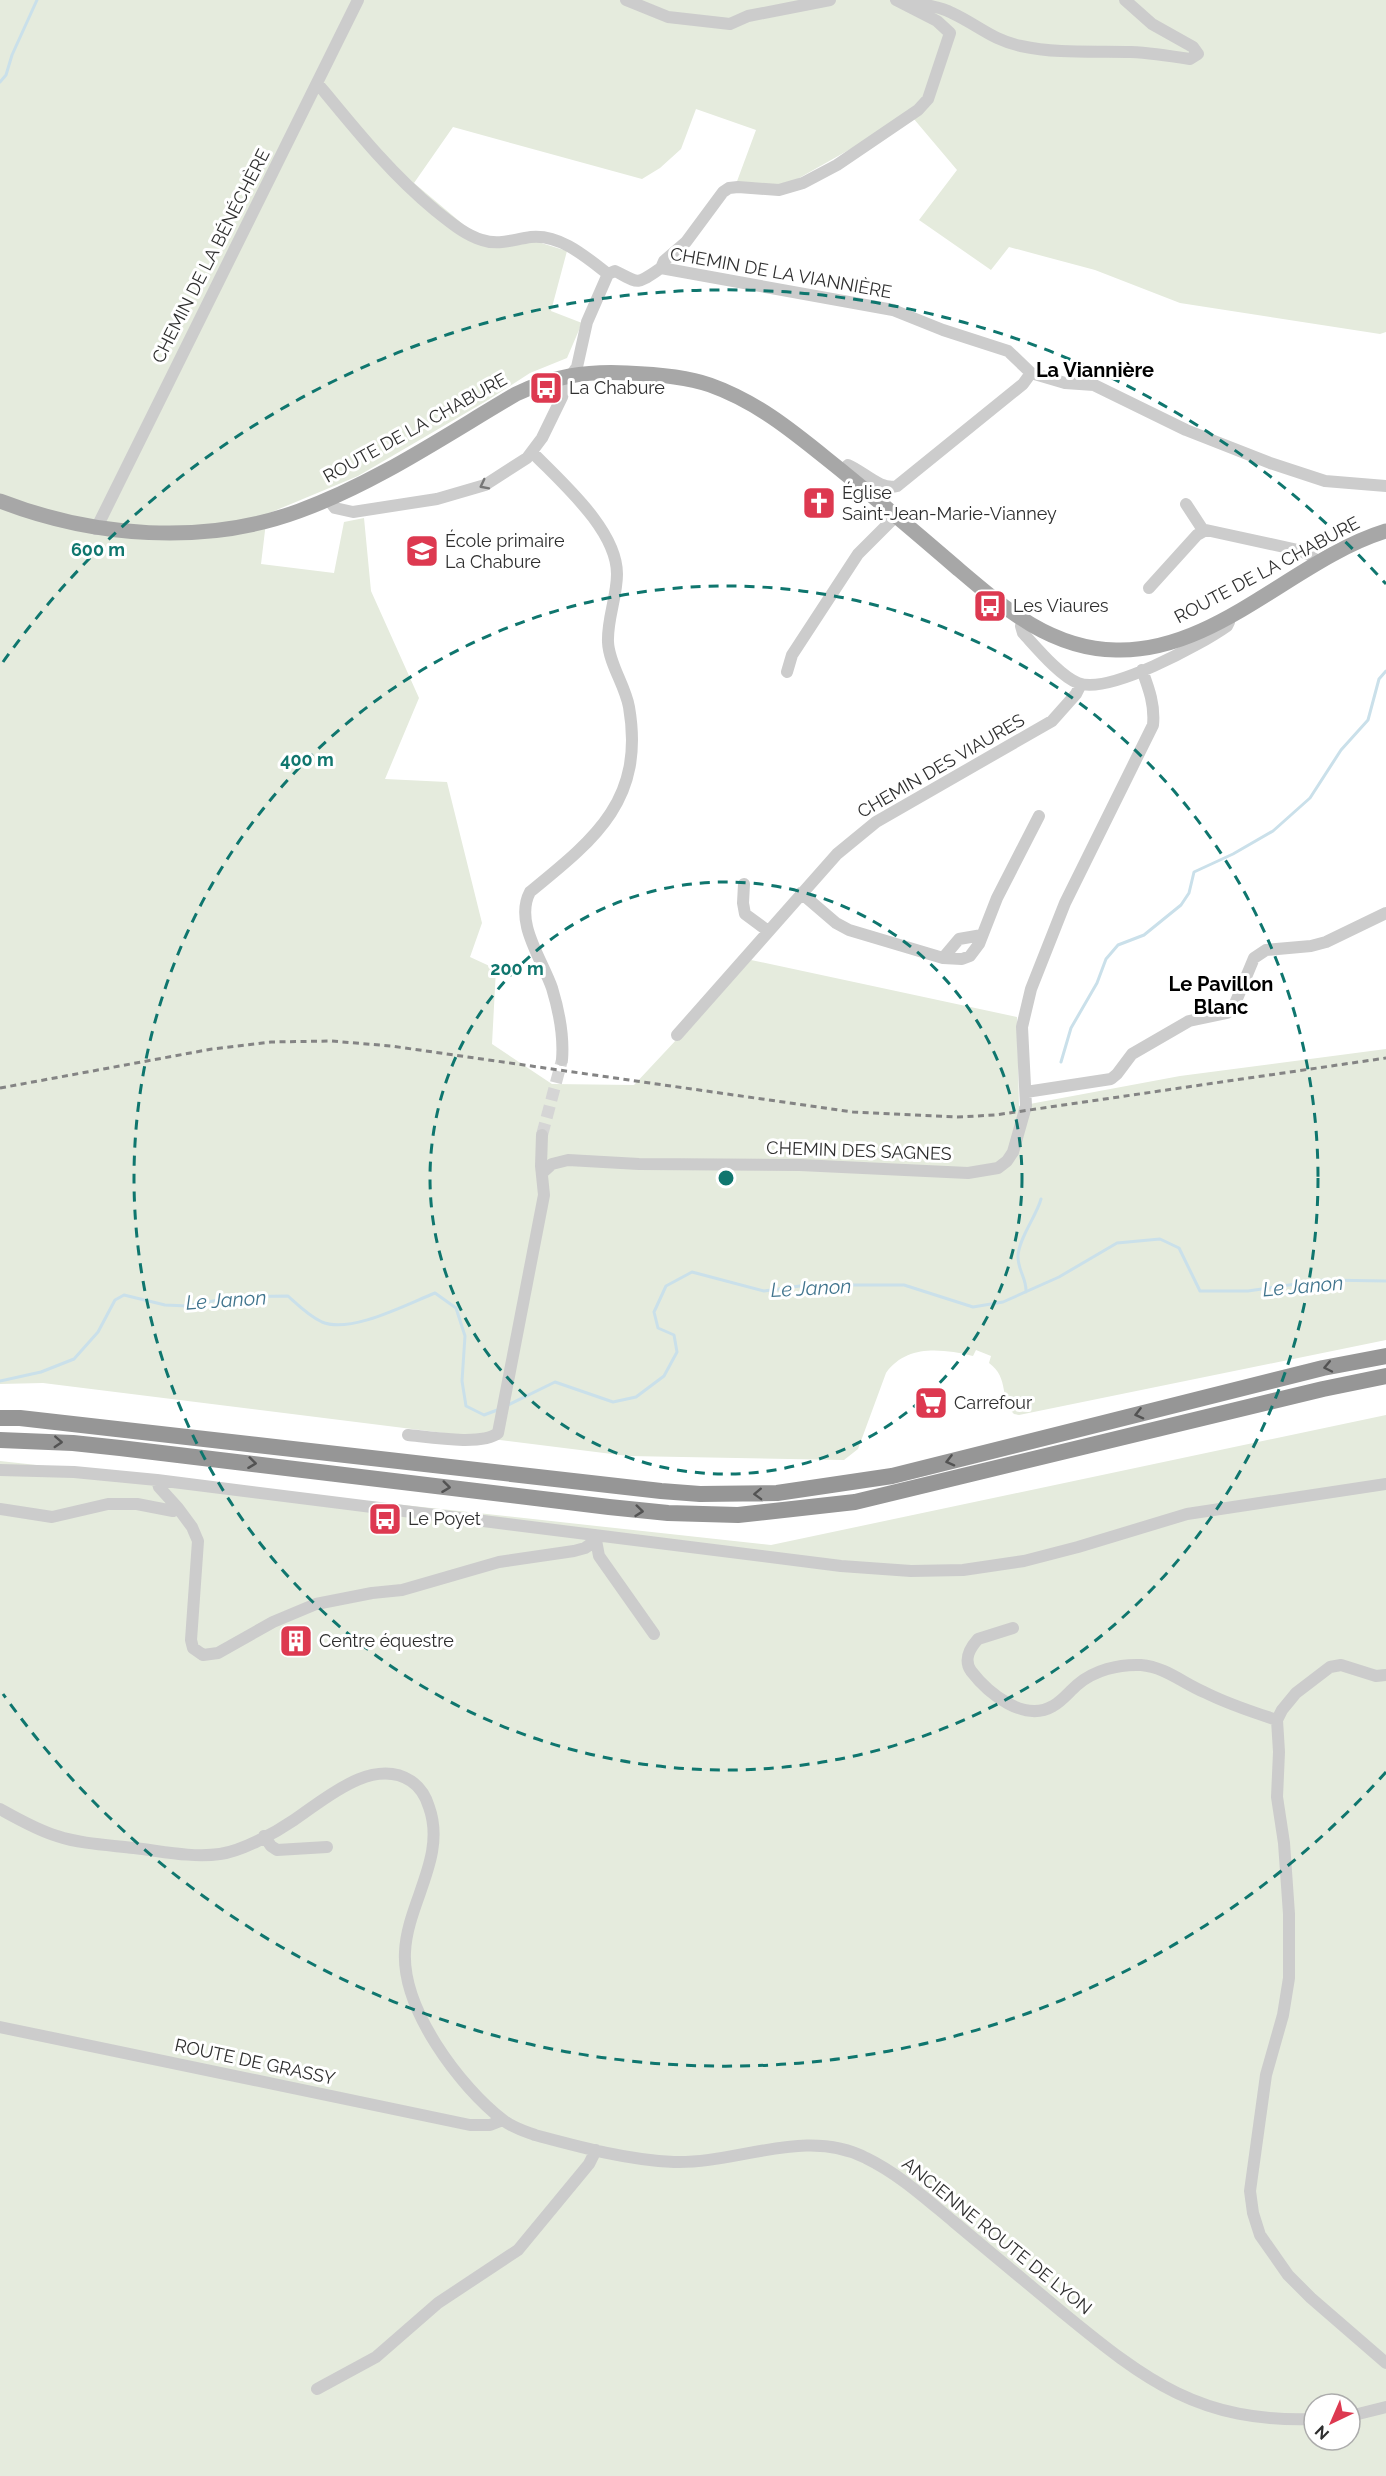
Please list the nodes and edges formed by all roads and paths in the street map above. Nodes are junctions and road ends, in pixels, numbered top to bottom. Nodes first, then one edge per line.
1 (358, 0) edge
2 (626, 0) edge
3 (830, 0) edge
4 (896, 0) edge
5 (902, 0) edge
6 (1125, 0) edge
7 (318, 84) junction
8 (661, 268) junction
9 (608, 274) junction
10 (1031, 373) junction
11 (571, 375) junction
12 (533, 453) junction
13 (842, 470) junction
14 (1386, 486) edge
15 (328, 499) junction
16 (0, 501) edge
17 (1186, 504) dead end
18 (896, 516) junction
19 (96, 529) junction
20 (1203, 531) junction
21 (1386, 531) edge
22 (1318, 564) junction
23 (1149, 588) dead end
24 (1226, 617) junction
25 (1023, 621) junction
26 (1142, 670) junction
27 (787, 672) dead end
28 (1081, 684) junction
29 (1038, 816) dead end
30 (744, 884) dead end
31 (801, 893) junction
32 (1386, 913) edge
33 (768, 931) junction
34 (982, 935) junction
35 (943, 958) junction
36 (677, 1035) dead end
37 (562, 1060) tunnel mouth
38 (1026, 1092) junction
39 (542, 1135) tunnel mouth
40 (542, 1173) junction
41 (1386, 1356) edge
42 (1386, 1376) edge
43 (0, 1418) edge
44 (408, 1436) dead end
45 (0, 1440) edge
46 (0, 1470) edge
47 (157, 1480) junction
48 (1386, 1484) edge
49 (178, 1508) junction
50 (0, 1509) edge
51 (595, 1538) junction
52 (1013, 1628) dead end
53 (654, 1634) dead end
54 (1386, 1674) edge
55 (1277, 1720) junction
56 (0, 1809) edge
57 (264, 1836) junction
58 (327, 1847) dead end
59 (0, 2027) edge
60 (503, 2120) junction
61 (596, 2150) junction
62 (1386, 2363) edge
63 (317, 2389) dead end
64 (1386, 2407) edge
65 (1362, 2413) edge
66 (1302, 2418) edge

1 - 7 street, CHEMIN DE LA BÉNÉCHÈRE
2 - 3 street
4 - 8 street
5 - 6 street
7 - 9 street
7 - 19 street, CHEMIN DE LA BÉNÉCHÈRE
8 - 9 street, CHEMIN DE LA VIANNIÈRE
8 - 10 street, CHEMIN DE LA VIANNIÈRE
9 - 11 street
10 - 13 street
10 - 14 street, CHEMIN DE LA VIANNIÈRE
11 - 12 street
11 - 13 main road, ROUTE DE LA CHABURE
11 - 15 main road, ROUTE DE LA CHABURE
12 -> 15 street
12 - 37 street
13 - 18 main road, ROUTE DE LA CHABURE
15 - 19 main road, ROUTE DE LA CHABURE
16 - 19 main road, ROUTE DE LA CHABURE
17 - 20 street
18 - 25 main road, ROUTE DE LA CHABURE
18 - 27 street
20 - 22 street
20 - 23 street
21 - 22 main road, ROUTE DE LA CHABURE
22 - 24 main road, ROUTE DE LA CHABURE
24 - 25 main road, ROUTE DE LA CHABURE
24 - 26 street
25 - 28 street
26 - 28 street
26 - 38 street, CHEMIN DES SAGNES
28 - 31 street, CHEMIN DES VIAURES
29 - 34 street
30 - 33 street
31 - 33 street, CHEMIN DES VIAURES
31 - 35 street
32 - 38 street
33 - 36 street, CHEMIN DES VIAURES
34 - 35 street
34 - 35 street
38 - 40 street, CHEMIN DES SAGNES
39 - 40 street
40 - 44 street
41 -> 43 highway
45 -> 42 highway
46 - 47 street
47 - 49 street
47 - 51 street
48 - 51 street
49 - 50 street
49 - 51 street
51 - 53 street
52 - 55 street
54 - 55 street
55 - 62 street
56 - 57 street, ANCIENNE ROUTE DE LYON
57 - 58 street
57 - 60 street, ANCIENNE ROUTE DE LYON
59 - 60 street, ROUTE DE GRASSY
60 - 61 street, ANCIENNE ROUTE DE LYON
61 - 63 street
61 - 66 street, ANCIENNE ROUTE DE LYON
64 - 65 street

